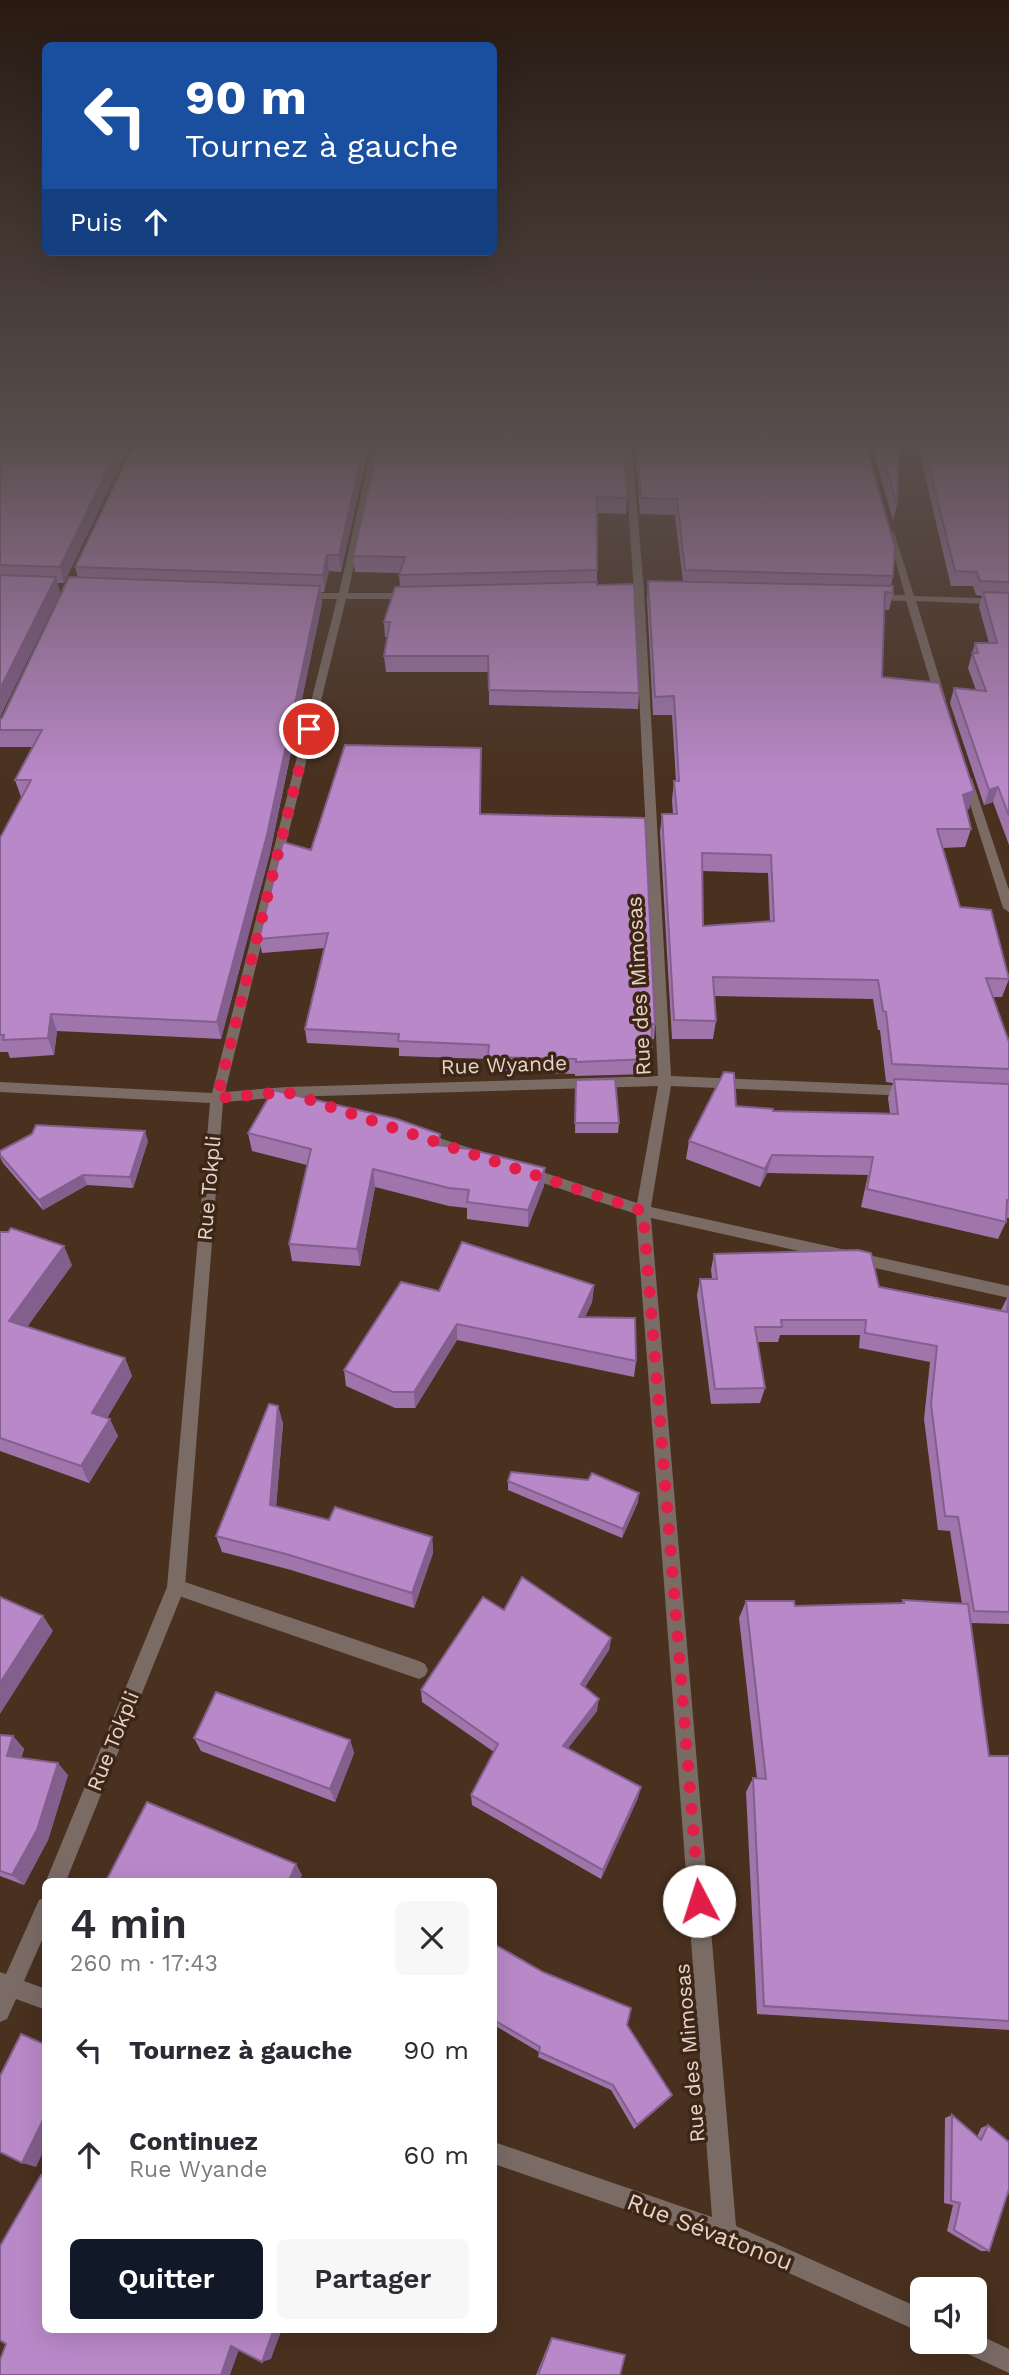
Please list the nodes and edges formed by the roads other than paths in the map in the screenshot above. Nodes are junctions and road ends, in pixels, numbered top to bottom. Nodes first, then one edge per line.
1 (351, 557) edge
2 (636, 557) edge
3 (897, 557) edge
4 (288, 595) edge
5 (423, 596) edge
6 (868, 597) edge
7 (342, 598) junction
8 (908, 598) junction
9 (1009, 603) edge
10 (946, 714) edge
11 (963, 766) edge
12 (1009, 908) edge
13 (665, 1081) junction
14 (0, 1087) edge
15 (926, 1091) edge
16 (286, 1092) junction
17 (217, 1098) junction
18 (326, 1105) edge
19 (405, 1132) edge
20 (485, 1158) edge
21 (511, 1167) edge
22 (643, 1211) junction
23 (1009, 1292) edge
24 (176, 1587) junction
25 (419, 1670) dead end
26 (57, 1878) edge
27 (42, 1915) edge
28 (6, 1986) edge
29 (42, 1999) edge
30 (0, 2012) edge
31 (497, 2154) edge
32 (725, 2232) junction
33 (910, 2316) edge
34 (987, 2351) edge
35 (1009, 2361) edge

1 - 7 street, Rue Tokpli
2 - 13 street, Rue des Mimosas
3 - 8 street
4 - 7 street
5 - 7 street
6 - 8 street
7 - 17 street, Rue Tokpli
8 - 9 street
8 - 10 street
11 - 12 street
13 - 15 street, Rue Wyande
13 - 16 street, Rue Wyande
13 - 22 street, Rue des Mimosas
14 - 17 street, Rue Wyande
16 - 17 street, Rue Wyande
16 - 18 street
17 - 24 street, Rue Tokpli
19 - 20 street
21 - 22 street
22 - 23 street
22 - 32 street, Rue des Mimosas
24 - 25 street
24 - 26 street, Rue Tokpli
27 - 28 street
28 - 29 street
28 - 30 street
31 - 32 street, Rue Sévatonou
32 - 33 street, Rue Sévatonou
34 - 35 street

